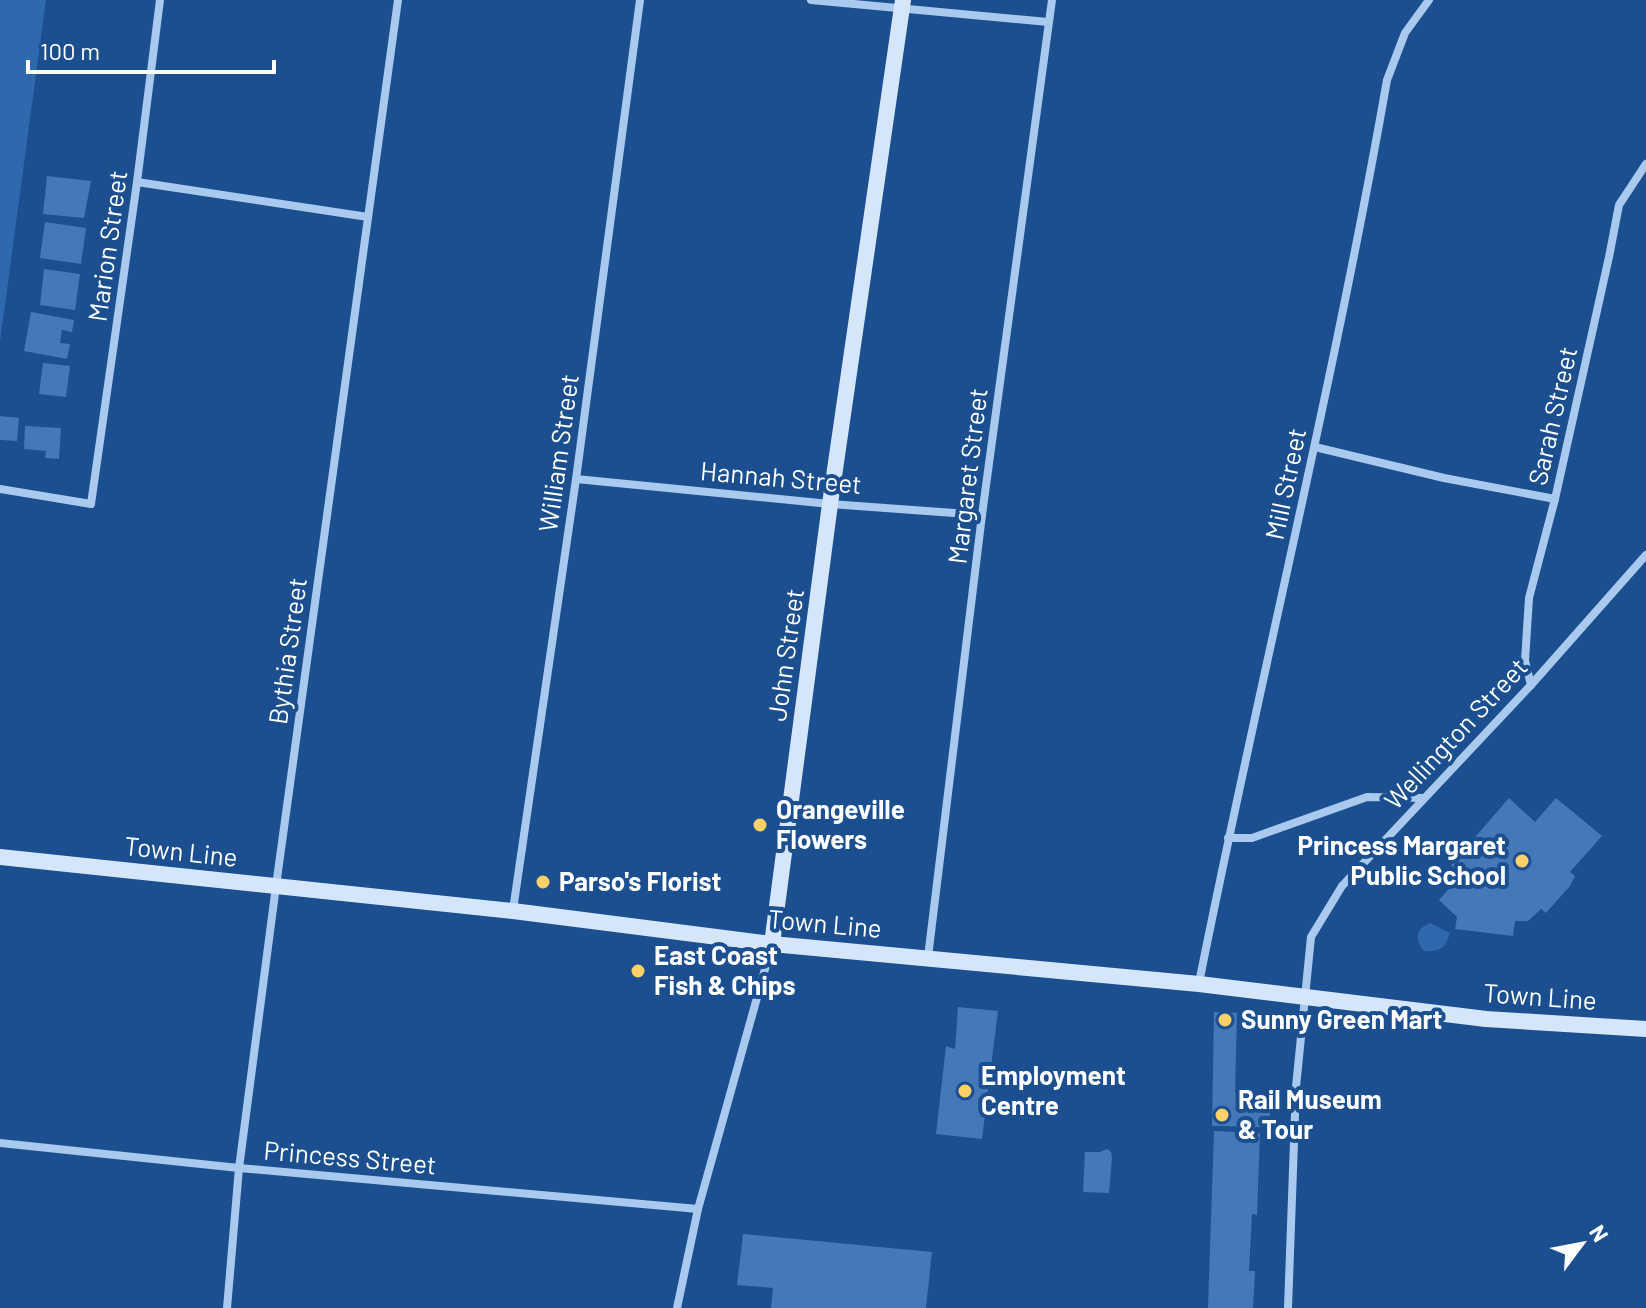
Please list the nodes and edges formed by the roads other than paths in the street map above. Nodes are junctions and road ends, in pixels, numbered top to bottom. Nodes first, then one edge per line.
1 (160, 0) edge
2 (398, 0) edge
3 (640, 0) edge
4 (811, 0) edge
5 (1052, 0) edge
6 (1429, 0) edge
7 (902, 4) edge
8 (1048, 22) junction
9 (1646, 164) edge
10 (137, 182) junction
11 (368, 217) junction
12 (1315, 447) junction
13 (576, 479) junction
14 (0, 489) edge
15 (1555, 499) junction
16 (830, 504) junction
17 (982, 515) junction
18 (1646, 555) edge
19 (1531, 685) junction
20 (1423, 798) junction
21 (1228, 838) junction
22 (0, 857) edge
23 (276, 886) junction
24 (513, 911) junction
25 (772, 944) junction
26 (928, 957) junction
27 (1199, 984) junction
28 (1304, 997) junction
29 (1646, 1029) edge
30 (0, 1143) edge
31 (239, 1168) junction
32 (698, 1209) junction
33 (227, 1308) edge
34 (677, 1308) edge
35 (1288, 1308) edge

1 - 10 street, Marion Street
2 - 11 street, Bythia Street
3 - 13 street, William Street
4 - 7 street
5 - 8 street, Margaret Street
6 - 12 street, Mill Street
7 - 8 street
7 - 16 main road, John Street
8 - 17 street, Margaret Street
9 - 15 street, Sarah Street
10 - 11 street
10 - 14 street, Marion Street
11 - 23 street, Bythia Street
12 - 15 street
12 - 21 street, Mill Street
13 - 16 street, Hannah Street
13 - 24 street, William Street
15 - 19 street, Sarah Street
16 - 17 street, Hannah Street
16 - 25 main road, John Street
17 - 26 street, Margaret Street
18 - 19 street, Wellington Street
19 - 20 street, Wellington Street
20 - 21 street
20 - 28 street, Wellington Street
21 - 27 street, Mill Street
22 - 23 main road, Town Line
23 - 24 main road, Town Line
23 - 31 street, Bythia Street
24 - 25 main road, Town Line
25 - 26 main road, Town Line
25 - 32 street, John Street
26 - 27 main road, Town Line
27 - 28 main road, Town Line
28 - 29 main road, Town Line
28 - 35 street, Wellington Street
30 - 31 street, Princess Street
31 - 32 street, Princess Street
31 - 33 street, Bythia Street
32 - 34 street, John Street

